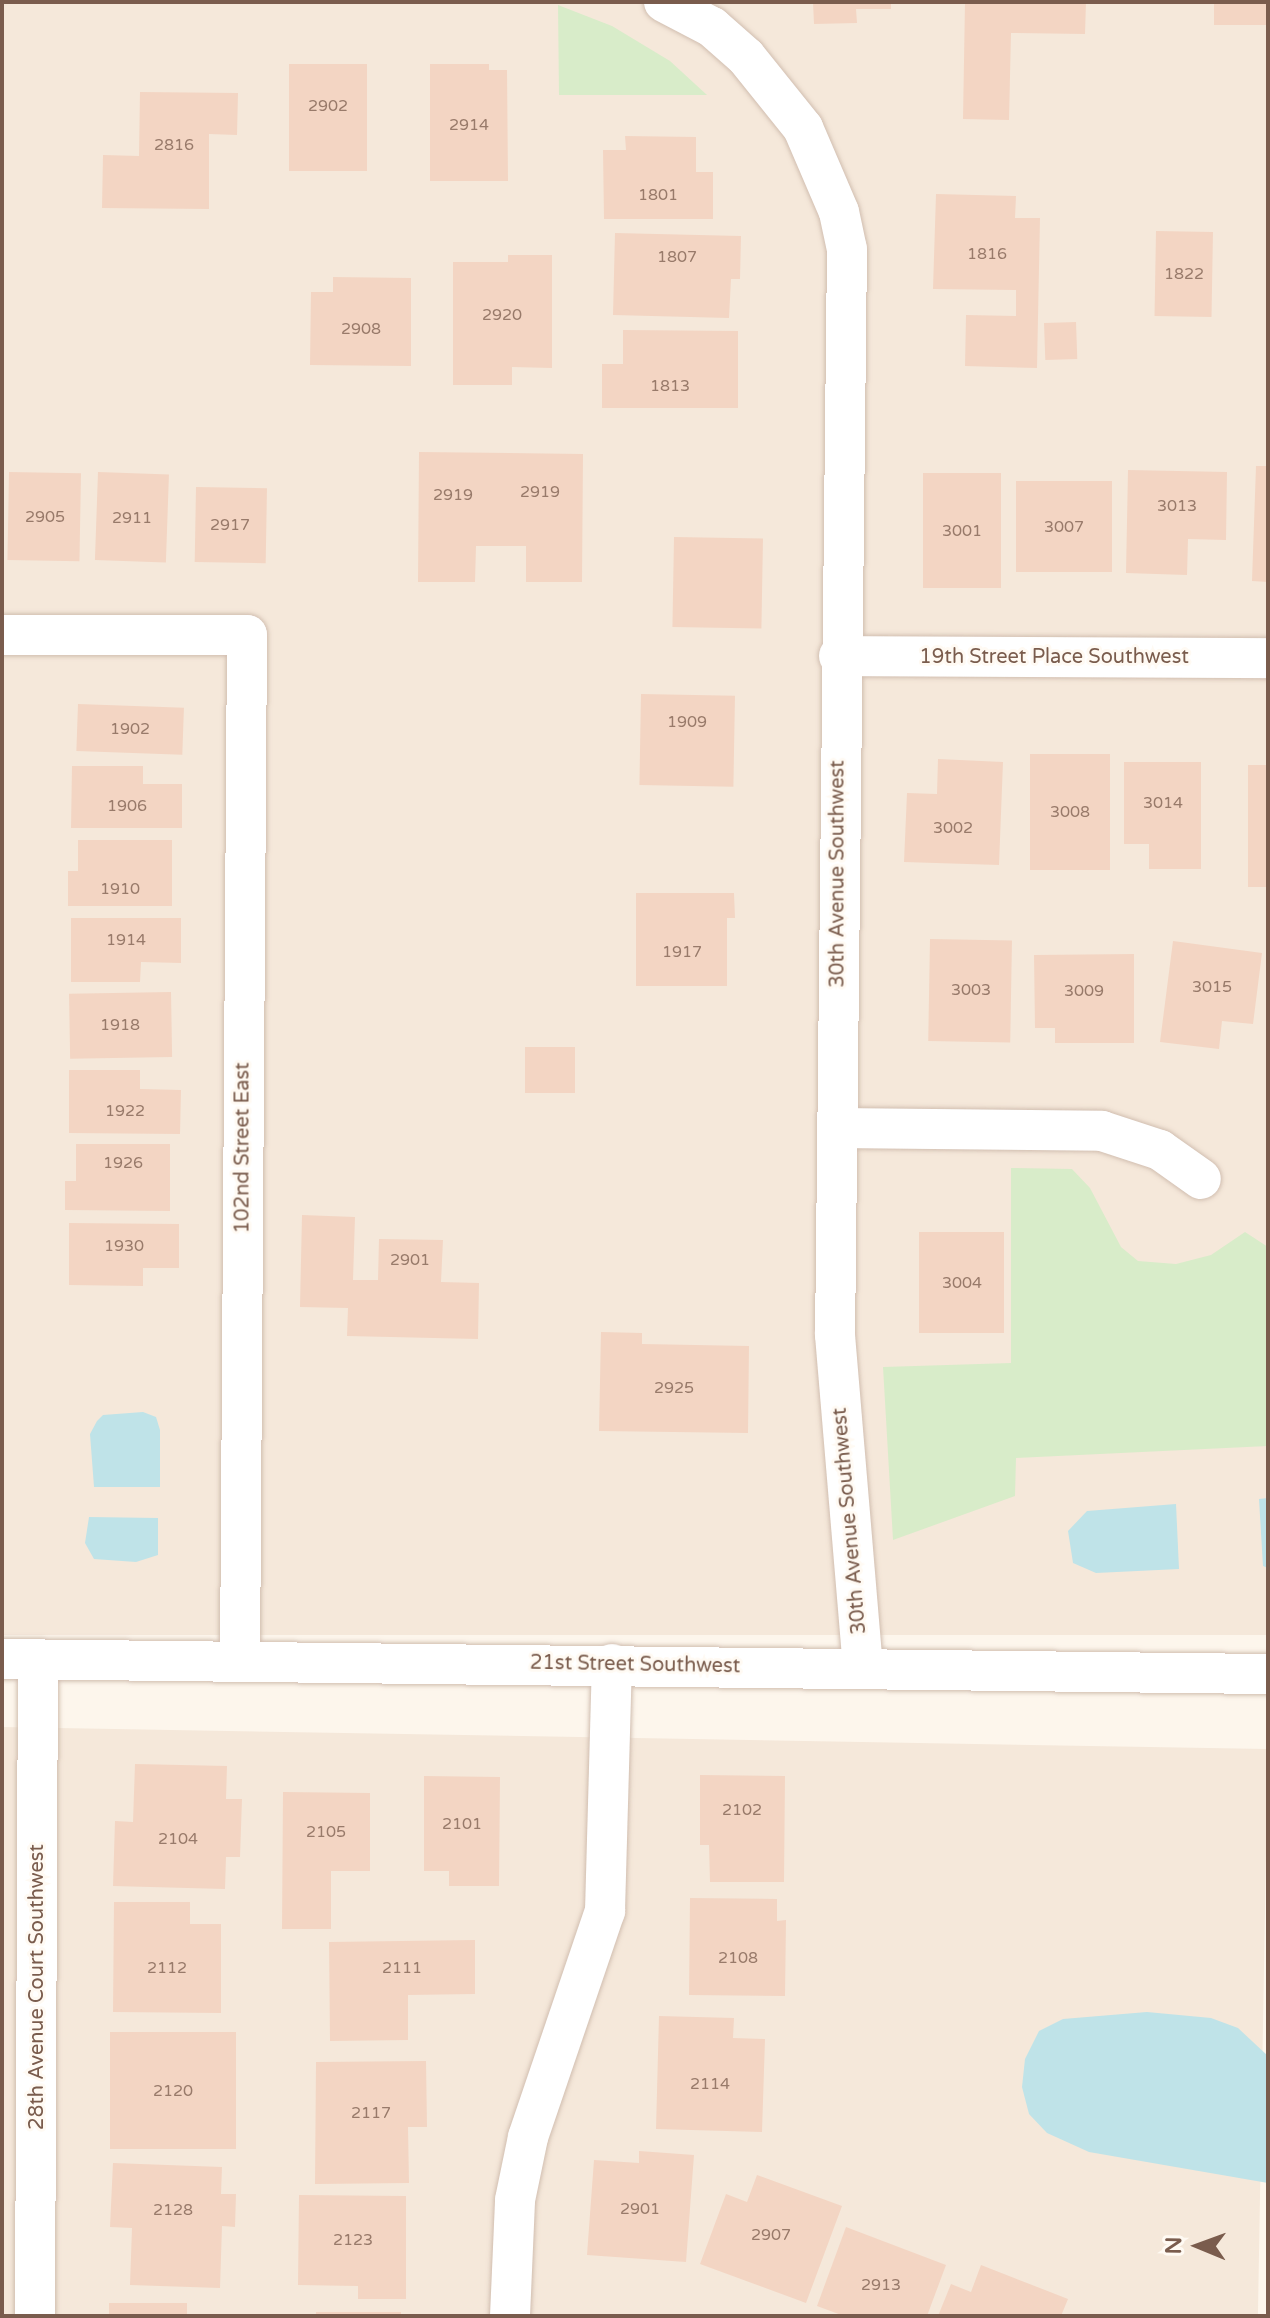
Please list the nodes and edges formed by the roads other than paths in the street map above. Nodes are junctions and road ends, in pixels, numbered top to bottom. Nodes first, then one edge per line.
1 (664, 2) edge
2 (2, 635) edge
3 (839, 656) junction
4 (1268, 658) edge
5 (837, 1128) junction
6 (1201, 1179) dead end
7 (20, 1659) edge
8 (240, 1661) junction
9 (612, 1664) junction
10 (863, 1668) junction
11 (1268, 1674) edge
12 (35, 2316) edge
13 (510, 2316) edge

1 - 3 street, 30th Avenue Southwest
2 - 8 street, 102nd Street East
3 - 4 street, 19th Street Place Southwest
3 - 5 street, 30th Avenue Southwest
5 - 6 street
5 - 10 street, 30th Avenue Southwest
7 - 8 street, 21st Street Southwest
7 - 12 street, 28th Avenue Court Southwest
8 - 9 street, 21st Street Southwest
9 - 10 street, 21st Street Southwest
9 - 13 street
10 - 11 street, 21st Street Southwest

